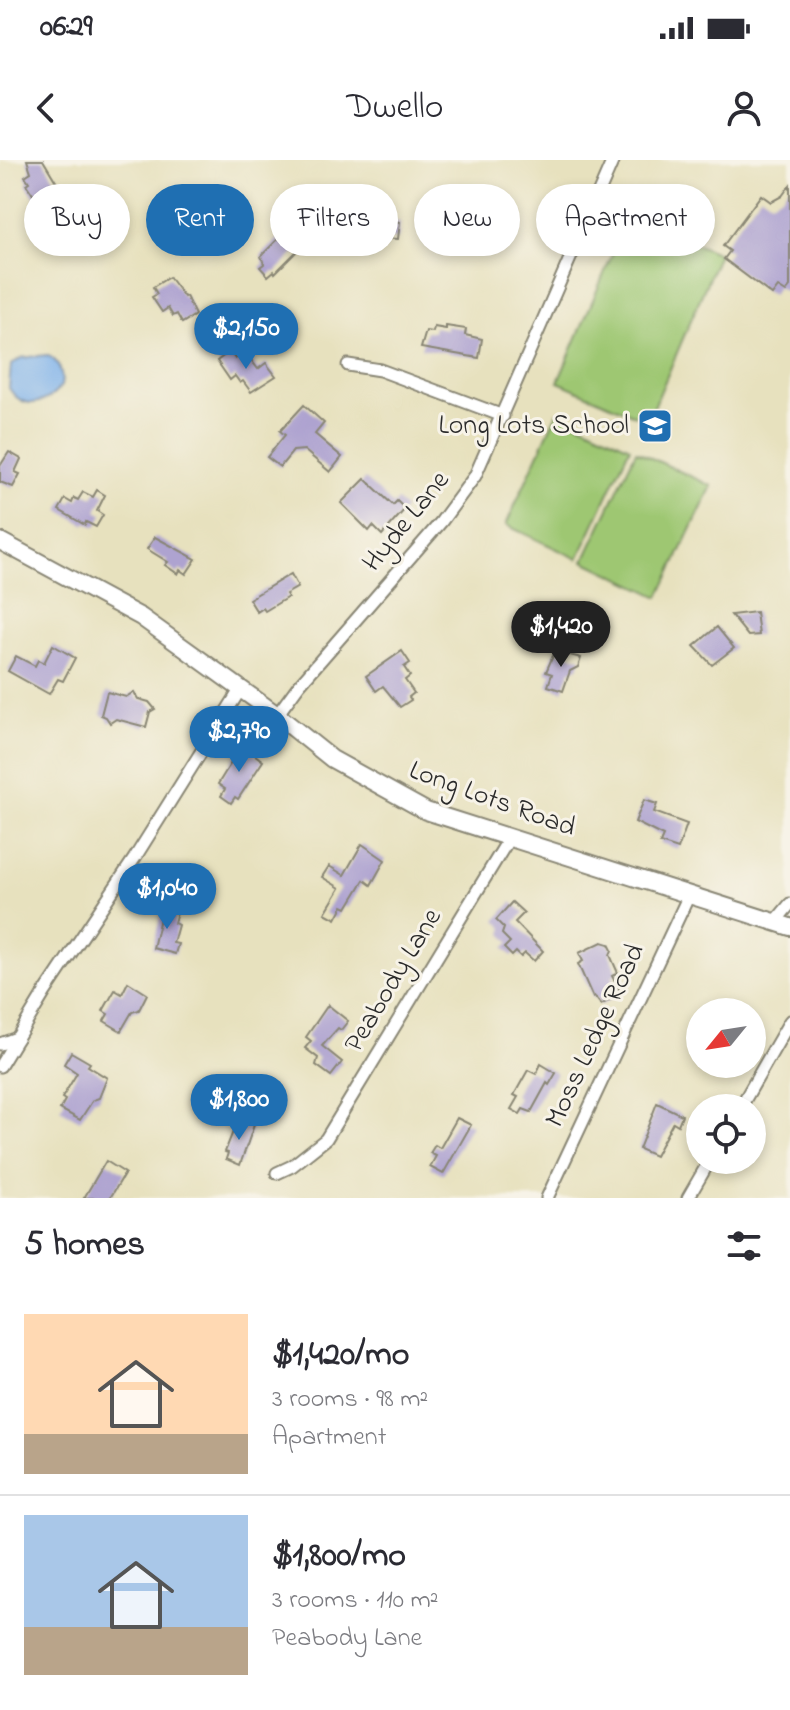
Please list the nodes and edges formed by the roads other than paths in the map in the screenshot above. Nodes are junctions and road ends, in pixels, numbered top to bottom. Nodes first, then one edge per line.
1 (613, 160) edge
2 (348, 365) dead end
3 (503, 416) junction
4 (0, 541) edge
5 (240, 690) junction
6 (277, 715) junction
7 (510, 837) junction
8 (689, 895) junction
9 (790, 904) edge
10 (782, 925) edge
11 (790, 1021) edge
12 (17, 1038) junction
13 (0, 1044) edge
14 (0, 1066) edge
15 (748, 1094) edge
16 (277, 1173) dead end
17 (702, 1174) edge
18 (547, 1198) edge
19 (688, 1198) edge

1 - 3 street, Hyde Lane
2 - 3 street
3 - 6 street, Hyde Lane
4 - 5 main road, Long Lots Road
5 - 6 main road, Long Lots Road
5 - 12 street
6 - 7 main road, Long Lots Road
7 - 8 main road, Long Lots Road
7 - 16 street, Peabody Lane
8 - 10 main road, Long Lots Road
8 - 18 street, Moss Ledge Road
9 - 10 street
11 - 15 street
12 - 13 street
12 - 14 street
17 - 19 street

